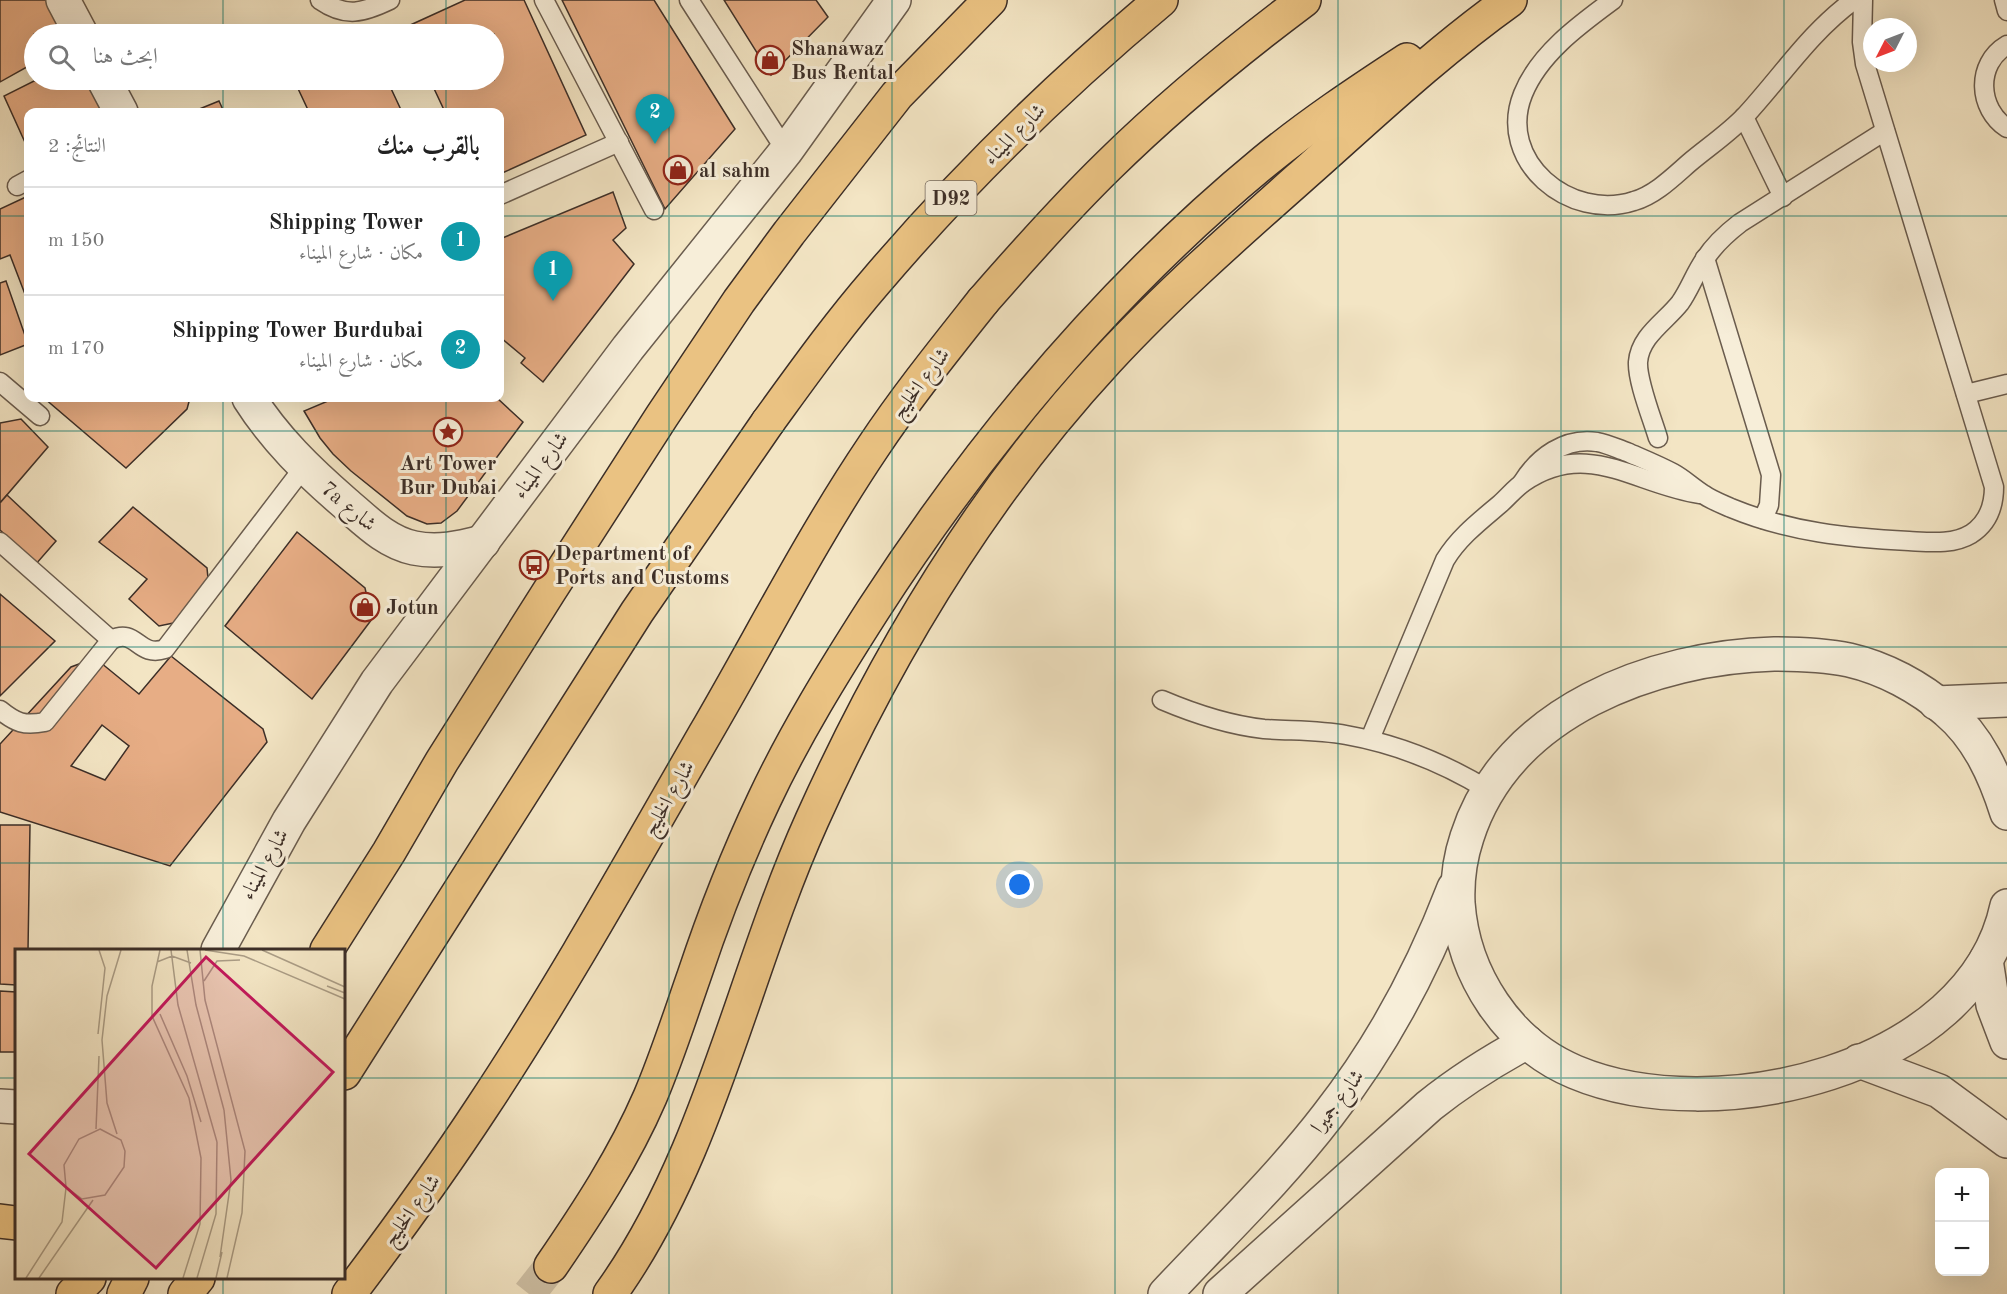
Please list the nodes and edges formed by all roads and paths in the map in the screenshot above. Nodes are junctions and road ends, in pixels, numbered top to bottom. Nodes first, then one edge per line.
1 (63, 0) edge
2 (320, 0) edge
3 (390, 0) edge
4 (544, 0) edge
5 (689, 0) edge
6 (894, 0) edge
7 (1161, 0) edge
8 (1304, 0) edge
9 (1613, 0) edge
10 (1854, 0) edge
11 (1863, 0) edge
12 (2004, 0) edge
13 (986, 2) edge
14 (1497, 9) edge
15 (2007, 11) edge
16 (76, 24) edge
17 (2007, 45) edge
18 (109, 90) edge
19 (119, 108) edge
20 (1744, 117) junction
21 (2007, 128) edge
22 (1885, 131) junction
23 (619, 142) junction
24 (786, 151) junction
25 (504, 193) edge
26 (1783, 196) junction
27 (654, 210) dead end
28 (1705, 258) junction
29 (0, 382) edge
30 (2007, 384) edge
31 (1966, 394) junction
32 (252, 402) edge
33 (40, 416) dead end
34 (1658, 438) dead end
35 (304, 467) junction
36 (1998, 515) edge
37 (1763, 519) junction
38 (0, 542) edge
39 (483, 542) junction
40 (111, 640) junction
41 (1162, 700) dead end
42 (2007, 700) edge
43 (1936, 703) junction
44 (0, 710) edge
45 (1370, 740) junction
46 (1488, 790) junction
47 (2007, 813) edge
48 (1458, 875) junction
49 (2002, 930) edge
50 (219, 949) edge
51 (328, 949) edge
52 (1527, 1042) junction
53 (2007, 1042) edge
54 (1859, 1061) junction
55 (345, 1071) edge
56 (0, 1106) edge
57 (15, 1107) edge
58 (2007, 1141) edge
59 (0, 1221) edge
60 (15, 1223) edge
61 (551, 1266) tunnel mouth
62 (88, 1279) edge
63 (132, 1279) edge
64 (197, 1279) edge
65 (73, 1294) edge
66 (124, 1294) edge
67 (185, 1294) edge
68 (349, 1294) edge
69 (610, 1294) edge
70 (1165, 1294) edge
71 (1220, 1294) edge

1 - 16 street
2 - 3 lane
4 - 23 lane
5 - 24 lane
6 - 24 street, شارع الميناء
7 - 55 main road, شارع الميناء / D92
8 - 68 main road, شارع الخليج
9 - 20 lane
10 - 20 lane
11 - 22 lane
12 - 15 lane
13 - 51 main road
14 - 61 main road
14 - 69 main road
17 - 21 lane
18 - 19 street
20 - 26 lane
22 - 26 lane
22 - 31 lane
23 - 25 lane
23 - 27 lane
24 - 39 street, شارع الميناء
26 - 28 lane
28 - 34 lane
28 - 37 lane
29 - 33 lane
30 - 31 lane
31 - 36 lane
32 - 35 street, 7a شارع
35 - 39 street, 7a شارع
35 - 40 lane
36 - 37 lane
37 - 45 lane
38 - 40 lane
39 - 50 street, شارع الميناء
40 - 44 lane
41 - 45 lane
42 - 43 street
43 - 46 street
43 - 47 street
45 - 46 lane
46 - 48 street
48 - 52 street
48 - 70 street, شارع جميرا
49 - 53 street
49 - 54 street
52 - 54 street
52 - 71 street
54 - 58 street
56 - 57 street
59 - 60 main road
62 - 65 main road
63 - 66 main road
64 - 67 main road

